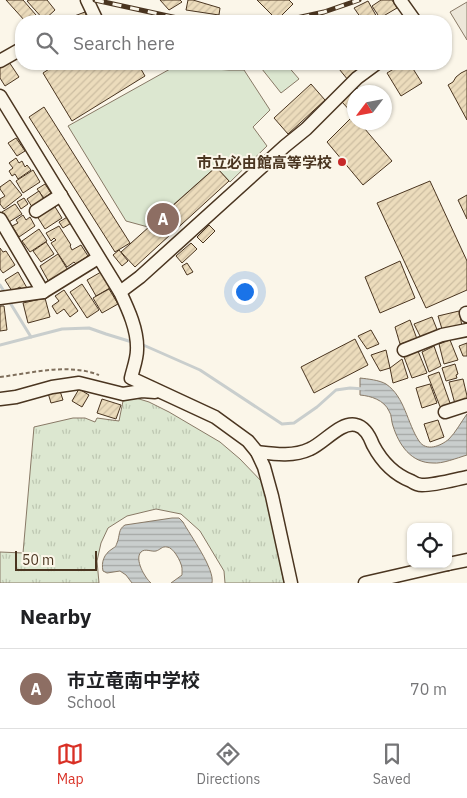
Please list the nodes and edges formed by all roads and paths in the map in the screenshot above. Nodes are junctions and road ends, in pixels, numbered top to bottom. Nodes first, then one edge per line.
1 (87, 0) edge
2 (400, 0) edge
3 (94, 15) edge
4 (411, 15) edge
5 (15, 52) edge
6 (0, 61) edge
7 (368, 70) edge
8 (0, 96) edge
9 (61, 195) junction
10 (36, 211) dead end
11 (0, 219) edge
12 (98, 258) junction
13 (43, 292) junction
14 (5, 297) edge
15 (123, 298) junction
16 (467, 330) edge
17 (404, 350) dead end
18 (160, 392) junction
19 (0, 399) edge
20 (467, 405) edge
21 (445, 412) dead end
22 (257, 452) junction
23 (467, 477) edge
24 (467, 560) edge
25 (452, 563) edge
26 (431, 568) edge
27 (292, 583) edge
28 (365, 583) edge

1 - 3 street
2 - 4 street
5 - 6 street
7 - 15 street
8 - 9 street
9 - 10 street
9 - 12 street
11 - 13 street
12 - 13 street
12 - 15 street
13 - 14 street
15 - 18 street
16 - 17 street
18 - 19 street
18 - 22 street
20 - 21 street
22 - 23 street
22 - 27 street
24 - 25 street
26 - 28 street

